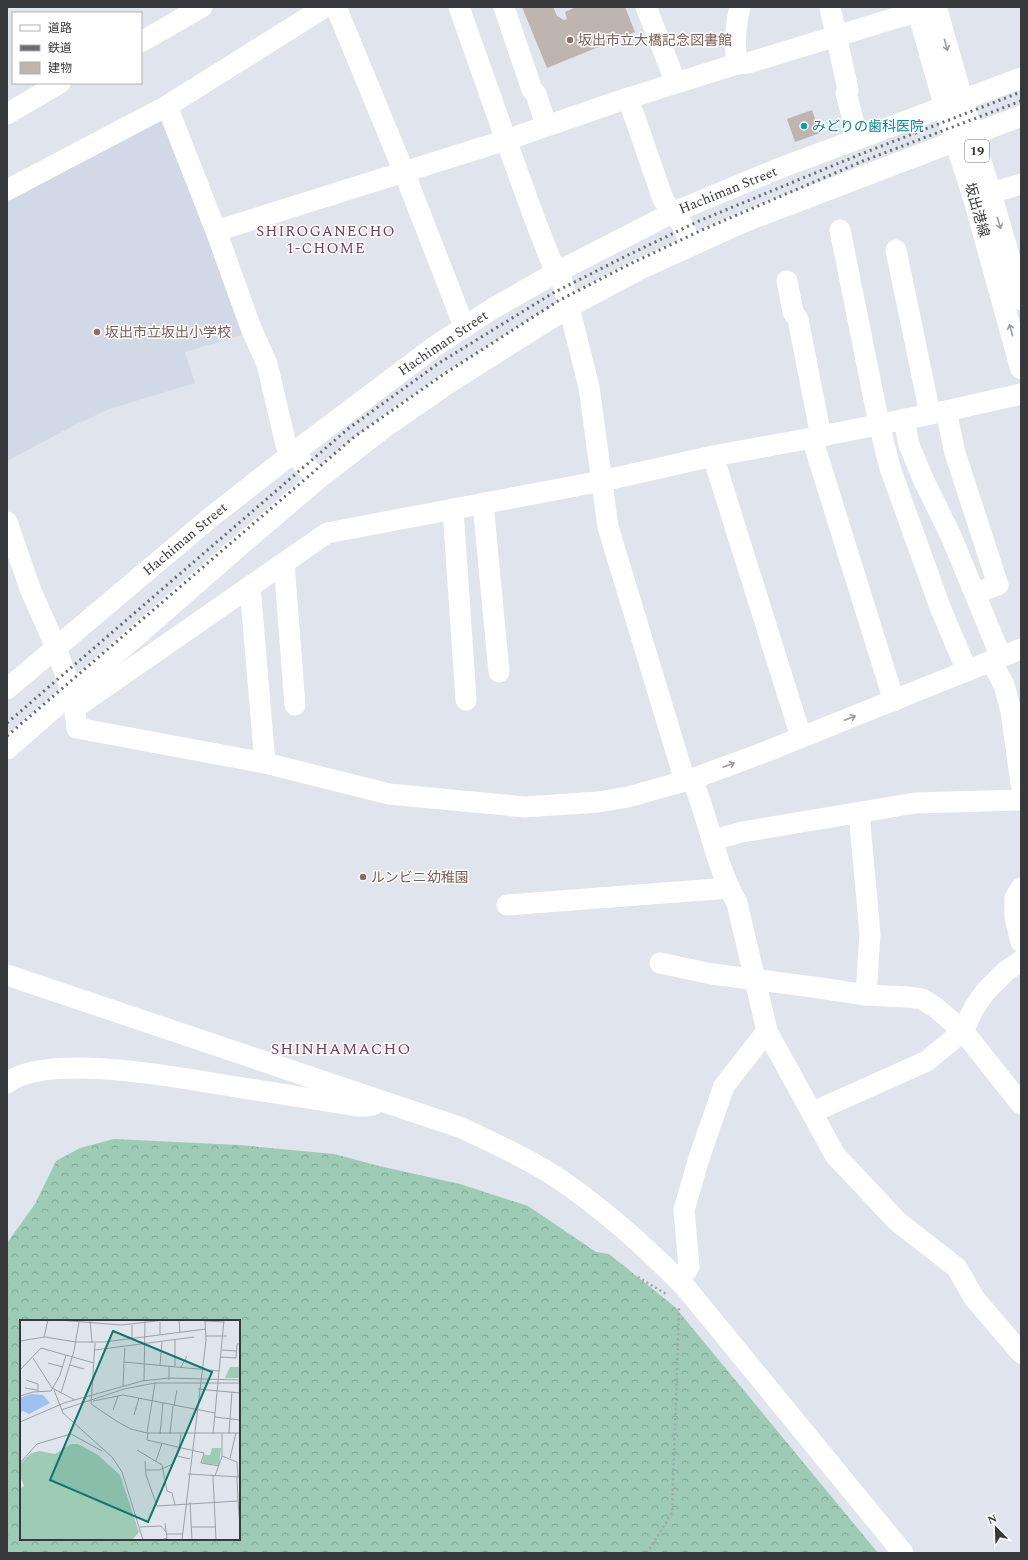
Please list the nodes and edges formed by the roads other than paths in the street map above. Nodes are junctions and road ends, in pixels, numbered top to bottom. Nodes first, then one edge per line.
1 (202, 7) edge
2 (325, 7) edge
3 (336, 7) edge
4 (459, 7) edge
5 (504, 7) edge
6 (646, 7) edge
7 (740, 7) edge
8 (830, 7) edge
9 (929, 8) edge
10 (836, 36) junction
11 (142, 41) edge
12 (737, 64) junction
13 (1021, 78) edge
14 (676, 83) junction
15 (58, 84) edge
16 (628, 98) junction
17 (953, 103) junction
18 (167, 106) junction
19 (7, 114) edge
20 (1021, 116) edge
21 (546, 125) junction
22 (964, 138) junction
23 (858, 139) junction
24 (506, 140) junction
25 (404, 172) junction
26 (1021, 184) edge
27 (7, 190) edge
28 (983, 195) junction
29 (672, 213) junction
30 (840, 230) dead end
31 (216, 231) junction
32 (692, 245) junction
33 (896, 250) dead end
34 (557, 272) junction
35 (787, 281) dead end
36 (1021, 299) edge
37 (569, 307) junction
38 (464, 326) junction
39 (1021, 368) edge
40 (1021, 394) edge
41 (938, 413) junction
42 (904, 419) junction
43 (879, 424) junction
44 (816, 437) junction
45 (293, 453) junction
46 (713, 456) junction
47 (318, 479) junction
48 (602, 481) junction
49 (483, 503) junction
50 (453, 509) junction
51 (7, 522) edge
52 (284, 563) junction
53 (250, 587) junction
54 (976, 594) junction
55 (56, 648) junction
56 (1021, 649) edge
57 (996, 659) junction
58 (967, 671) junction
59 (499, 672) dead end
60 (7, 689) edge
61 (74, 700) junction
62 (466, 700) dead end
63 (894, 701) junction
64 (295, 705) dead end
65 (801, 737) junction
66 (7, 749) edge
67 (264, 763) junction
68 (688, 780) junction
69 (1021, 784) edge
70 (1021, 800) edge
71 (859, 813) junction
72 (713, 840) junction
73 (729, 888) junction
74 (1021, 888) edge
75 (507, 905) dead end
76 (1021, 942) edge
77 (1021, 961) edge
78 (660, 963) dead end
79 (7, 975) edge
80 (755, 980) junction
81 (866, 995) junction
82 (767, 1031) junction
83 (963, 1032) junction
84 (7, 1083) edge
85 (379, 1099) junction
86 (1021, 1104) edge
87 (813, 1112) junction
88 (675, 1289) junction
89 (1021, 1353) edge
90 (902, 1553) edge

1 - 11 street
2 - 18 street
3 - 25 street
4 - 24 street
5 - 21 street
6 - 14 street
7 - 12 street
8 - 10 street
9 - 10 street
9 - 17 main road, 坂出港線 / 19
10 - 12 street
10 - 23 street
12 - 14 street
13 - 17 street, Hachiman Street
14 - 16 street
15 - 19 street
16 - 21 street
16 - 29 street
17 - 22 main road, 坂出港線 / 19
17 - 23 street, Hachiman Street
18 - 27 street
18 - 31 street
20 - 22 street
21 - 24 street
22 - 28 main road, 坂出港線 / 19
22 - 32 street
23 - 29 street, Hachiman Street
24 - 25 street
24 - 34 street
25 - 31 street
25 - 38 street
26 - 28 street
28 -> 36 main road, 坂出港線 / 19
39 -> 28 main road, 坂出港線 / 19
29 - 32 street
29 - 34 street, Hachiman Street
30 - 43 street
31 - 45 street
32 - 37 street
33 - 41 street
34 - 37 street
34 - 38 street, Hachiman Street
35 - 44 street
37 - 47 street
37 - 48 street
38 - 45 street, Hachiman Street
40 - 41 street
41 - 42 street
41 - 54 street
42 - 43 street
42 - 54 street
43 - 44 street
43 - 58 street
44 - 46 street
44 - 63 street
45 - 47 street
45 - 55 street, Hachiman Street
46 - 48 street
46 - 65 street
47 - 61 street
48 - 49 street
48 - 68 street
49 - 50 street
49 - 59 street
50 - 52 street
50 - 62 street
51 - 55 street
52 - 53 street
52 - 64 street
53 - 61 street
53 - 67 street
54 - 57 street
55 - 60 street, Hachiman Street
55 - 61 street
56 - 57 street
57 - 58 street
57 - 69 street
58 - 63 street
61 - 66 street
61 - 67 street
65 -> 63 street
68 -> 65 street
67 - 68 street
68 - 72 street
70 - 71 street
71 - 72 street
71 - 81 street
72 - 73 street
73 - 75 street
73 - 80 street
74 - 76 street
77 - 83 street
78 - 80 street
79 - 85 street
80 - 81 street
80 - 82 street
81 - 83 street
82 - 87 street
82 - 88 street
83 - 86 street
83 - 87 street
84 - 85 street
85 - 88 street
87 - 89 street
88 - 90 street

